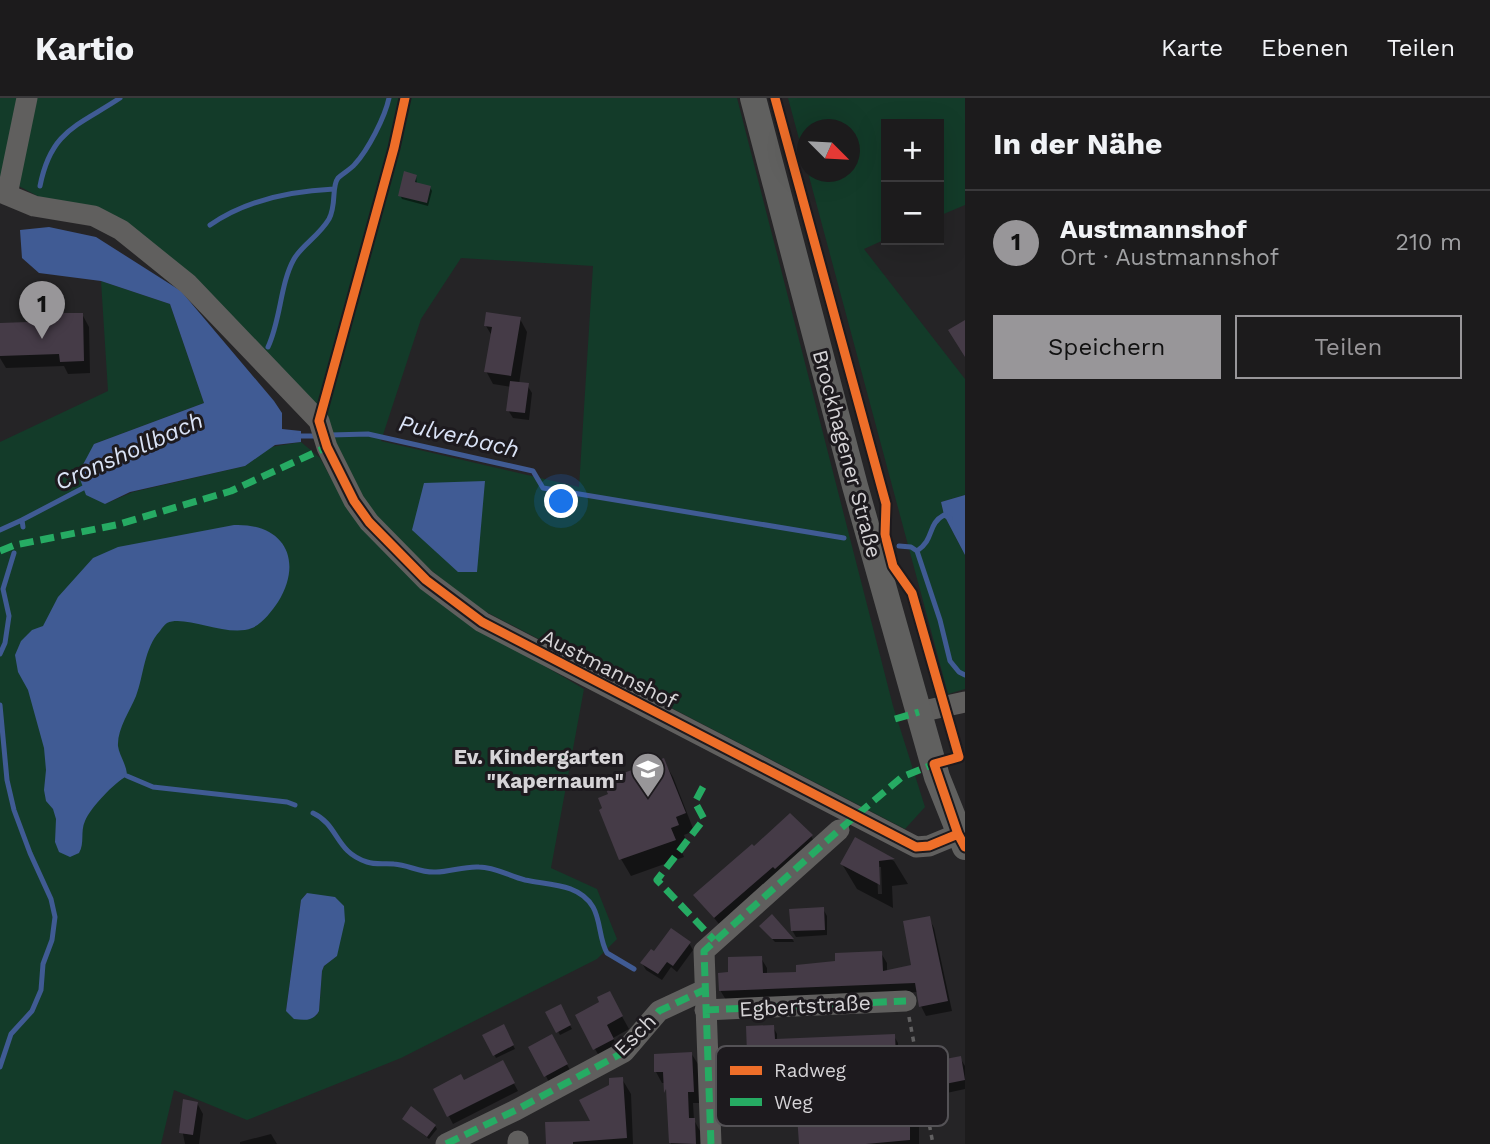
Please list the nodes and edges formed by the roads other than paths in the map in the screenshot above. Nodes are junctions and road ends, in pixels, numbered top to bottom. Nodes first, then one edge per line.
1 (27, 98) edge
2 (753, 98) edge
3 (4, 194) edge
4 (965, 702) edge
5 (919, 712) junction
6 (839, 830) dead end
7 (962, 841) edge
8 (704, 1000) junction
9 (905, 1001) road end
10 (446, 1144) edge
11 (711, 1144) edge

1 - 3 street
2 - 5 main road, Brockhagener Straße
3 - 7 street, Austmannshof
4 - 5 street
5 - 7 main road, Brockhagener Straße
6 - 8 street
8 - 9 street, Egbertstraße
8 - 10 street, Esch
8 - 11 street

